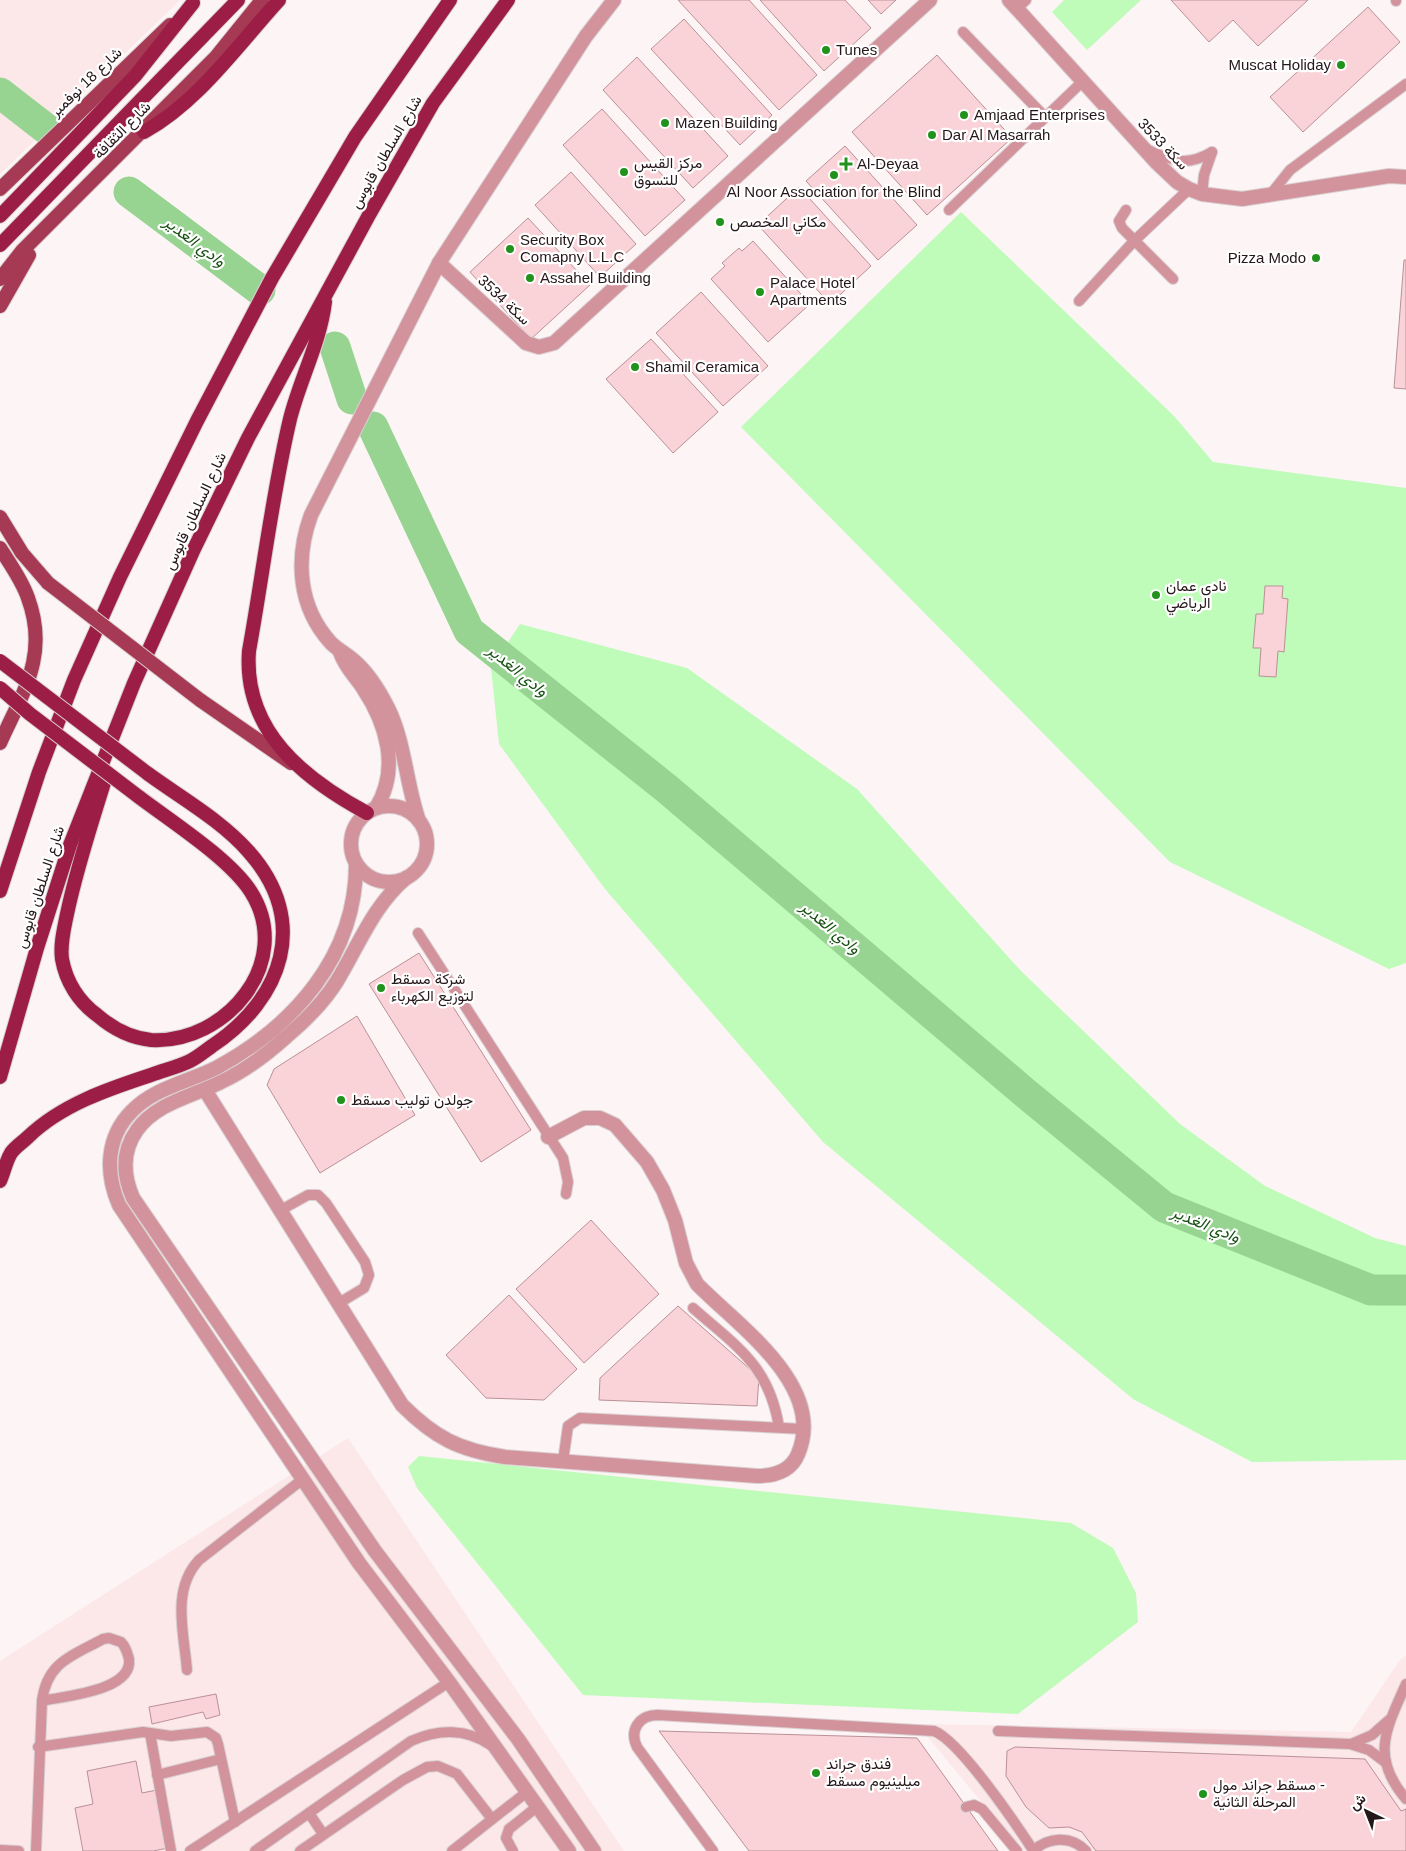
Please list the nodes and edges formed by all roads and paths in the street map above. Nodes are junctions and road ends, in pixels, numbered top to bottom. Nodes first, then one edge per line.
1 (228, 0) edge
2 (238, 0) edge
3 (262, 0) edge
4 (279, 0) edge
5 (450, 0) edge
6 (508, 0) edge
7 (614, 0) edge
8 (930, 0) edge
9 (194, 1) edge
10 (1017, 3) edge
11 (963, 32) dead end
12 (193, 49) junction
13 (1083, 81) junction
14 (1406, 84) edge
15 (1045, 117) junction
16 (144, 132) junction
17 (1144, 148) junction
18 (1406, 177) edge
19 (0, 189) edge
20 (1189, 189) junction
21 (1202, 194) junction
22 (1270, 195) junction
23 (70, 205) junction
24 (949, 210) dead end
25 (1126, 210) dead end
26 (0, 216) edge
27 (1134, 240) junction
28 (0, 245) edge
29 (439, 262) junction
30 (0, 279) edge
31 (1173, 279) dead end
32 (326, 292) junction
33 (1079, 302) dead end
34 (0, 306) edge
35 (0, 517) edge
36 (0, 548) edge
37 (340, 652) junction
38 (0, 661) edge
39 (134, 683) junction
40 (0, 688) edge
41 (0, 701) edge
42 (30, 714) junction
43 (0, 743) edge
44 (302, 771) junction
45 (372, 811) junction
46 (419, 821) junction
47 (356, 864) junction
48 (406, 878) junction
49 (0, 891) edge
50 (418, 933) dead end
51 (0, 1077) edge
52 (205, 1090) junction
53 (548, 1137) junction
54 (0, 1181) edge
55 (566, 1194) dead end
56 (281, 1210) junction
57 (339, 1303) junction
58 (693, 1308) dead end
59 (779, 1427) junction
60 (804, 1429) junction
61 (563, 1461) junction
62 (303, 1480) junction
63 (187, 1670) dead end
64 (449, 1682) junction
65 (1406, 1684) edge
66 (42, 1701) junction
67 (1391, 1718) junction
68 (998, 1731) dead end
69 (150, 1733) junction
70 (1350, 1744) junction
71 (38, 1747) junction
72 (498, 1750) junction
73 (221, 1759) junction
74 (1385, 1762) junction
75 (157, 1775) junction
76 (528, 1791) junction
77 (1406, 1799) edge
78 (538, 1806) junction
79 (966, 1807) dead end
80 (310, 1813) junction
81 (492, 1819) junction
82 (235, 1822) junction
83 (324, 1834) junction
84 (0, 1850) edge
85 (452, 1850) edge
86 (19, 1851) edge
87 (36, 1851) edge
88 (171, 1851) edge
89 (190, 1851) edge
90 (255, 1851) edge
91 (300, 1851) edge
92 (512, 1851) edge
93 (569, 1851) edge
94 (594, 1851) edge
95 (713, 1851) edge
96 (1017, 1851) edge
97 (1033, 1851) edge
98 (1086, 1851) edge

1 - 12 highway
2 - 12 highway
3 - 16 main road, شارع الثقافة
4 - 16 highway
5 - 49 highway, شارع السلطان قابوس
6 - 32 highway, شارع السلطان قابوس
7 - 29 street
8 - 29 street, سكة 3534
9 - 19 main road, شارع 18 نوفمبر
9 - 26 highway
10 - 13 street, سكة 3533
11 - 15 lane
12 - 28 highway
13 - 15 lane
13 - 17 street, سكة 3533
14 - 22 lane
15 - 24 lane
16 - 23 main road, شارع الثقافة
17 - 20 street, سكة 3533
17 - 21 lane
18 - 22 street, سكة 3533
20 - 21 street, سكة 3533
20 - 27 lane
21 - 22 street, سكة 3533
23 - 30 main road, شارع الثقافة
23 - 34 main road
25 - 27 lane
27 - 31 lane
27 - 33 lane
29 - 37 street
32 - 39 highway, شارع السلطان قابوس
32 - 44 highway
35 - 44 main road, bridge
36 - 43 main road
37 - 45 street
37 - 46 street
38 - 54 highway, bridge
39 - 42 highway, bridge
39 - 51 highway, شارع السلطان قابوس
40 - 42 highway, bridge
41 - 42 highway
44 - 45 highway
45 - 46 street
45 - 47 street
46 - 48 street
47 - 48 street
47 - 62 street
48 - 52 street
50 - 53 lane
52 - 56 street
52 - 94 street
53 - 55 lane
53 - 60 street
56 - 57 street
56 - 57 lane
57 - 61 street
58 - 59 lane
59 - 60 lane
59 - 61 lane
60 - 61 street
62 - 63 lane
62 - 64 street
64 - 72 street
64 - 82 lane
65 - 67 lane
66 - 66 lane
66 - 71 lane
67 - 70 lane
67 - 74 lane
68 - 70 lane
69 - 71 lane
69 - 73 lane
69 - 75 lane
70 - 74 lane
71 - 87 lane
72 - 76 street
72 - 80 lane
73 - 75 lane
73 - 82 lane
74 - 77 lane
75 - 88 lane
76 - 78 street
76 - 81 lane
78 - 92 lane
78 - 93 street
79 - 96 lane
80 - 83 lane
80 - 90 lane
81 - 83 lane
81 - 85 lane
82 - 89 lane
83 - 91 lane
84 - 86 lane
95 - 97 lane
97 - 98 lane

